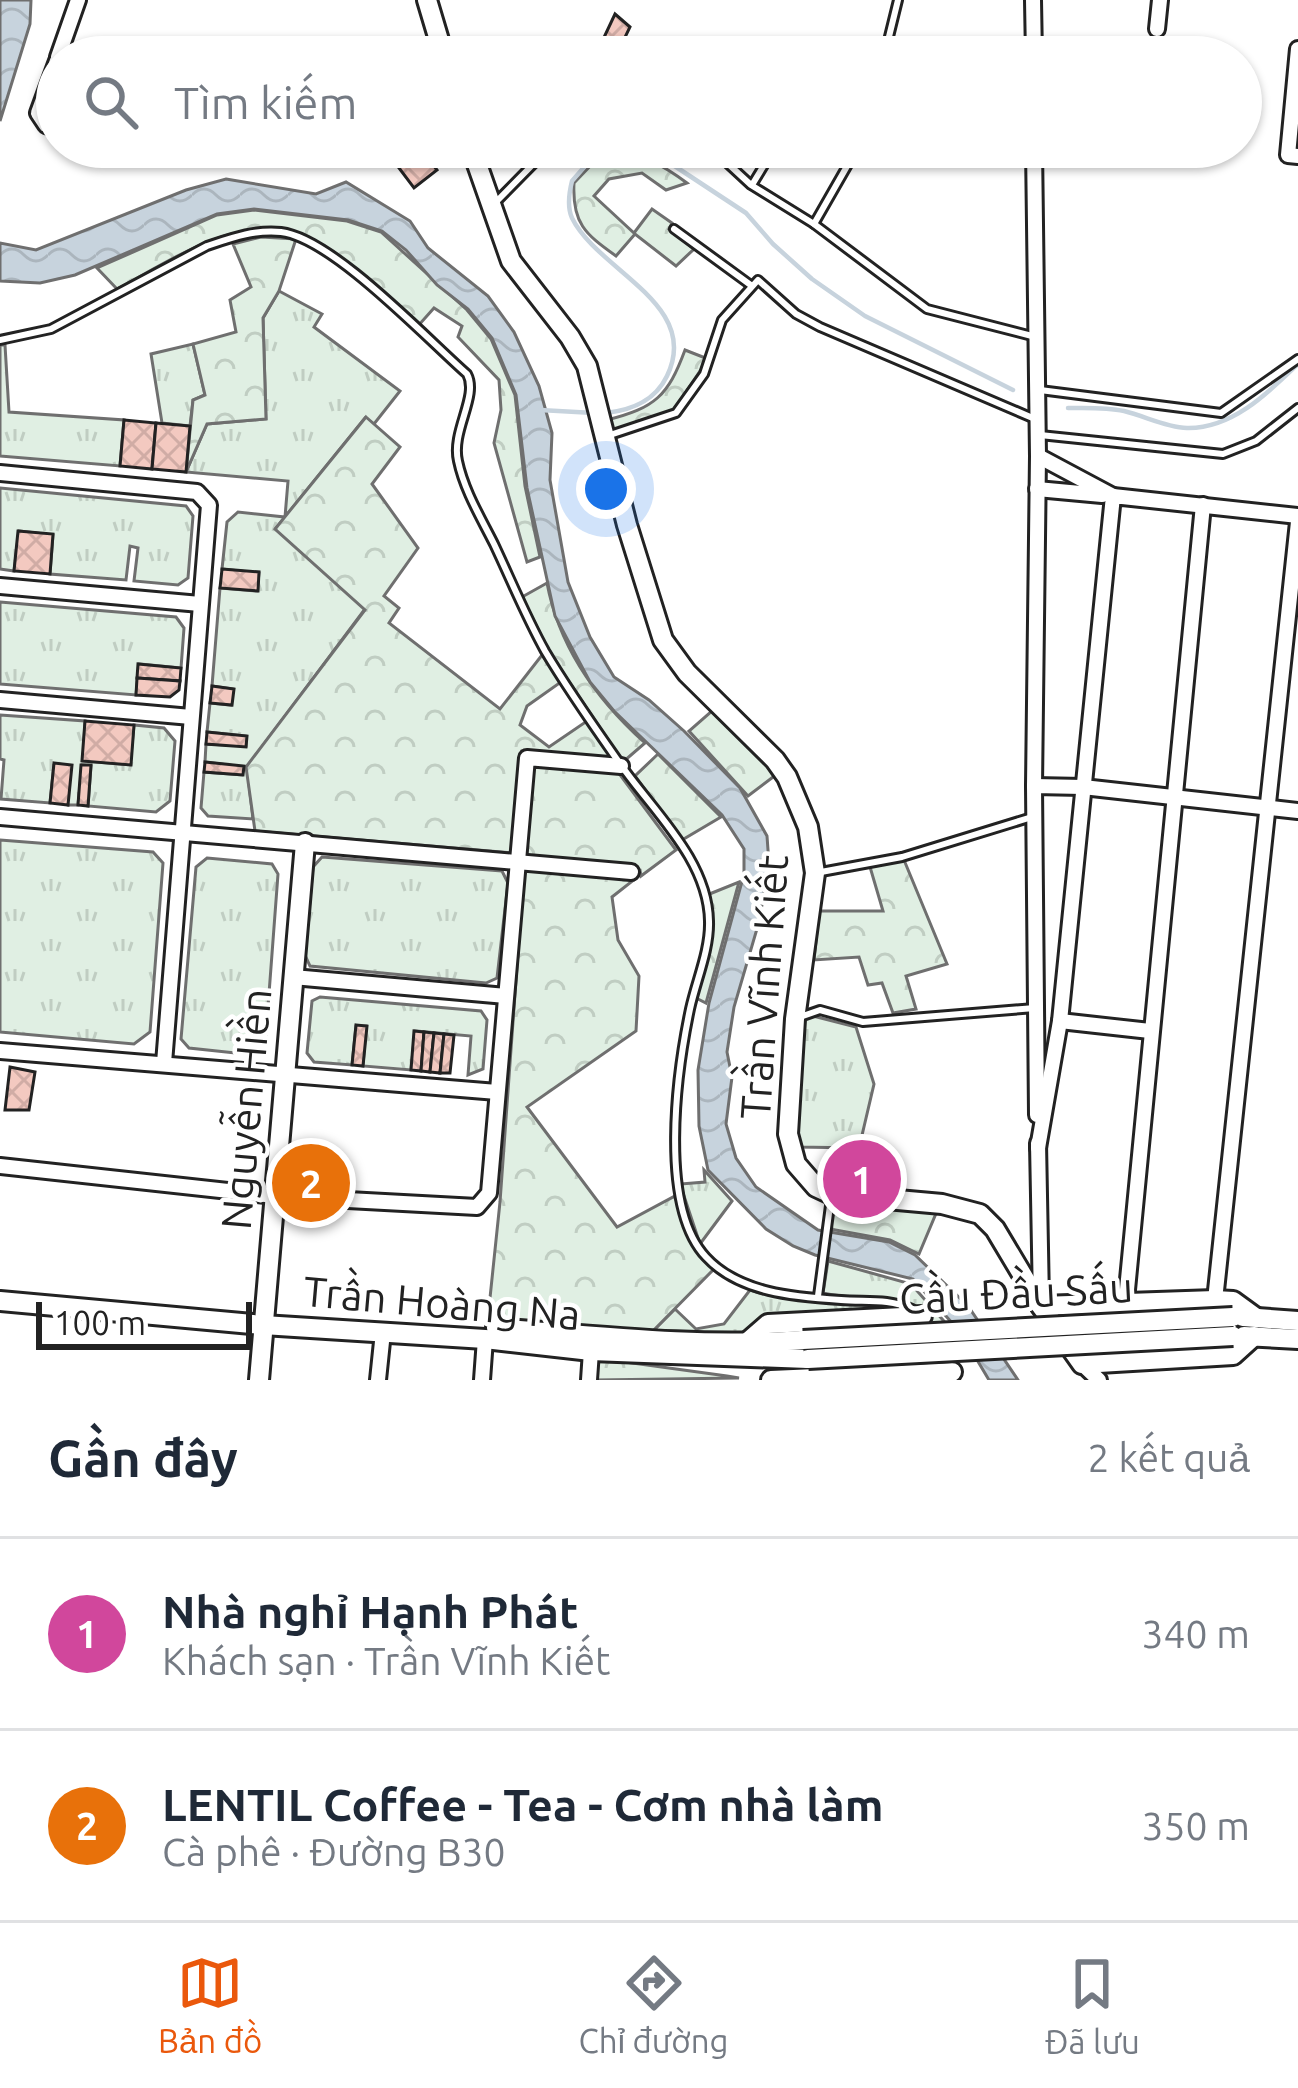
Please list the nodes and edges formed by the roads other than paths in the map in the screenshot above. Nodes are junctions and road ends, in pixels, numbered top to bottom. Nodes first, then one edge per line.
1 (78, 0) edge
2 (427, 0) edge
3 (898, 0) edge
4 (1033, 0) edge
5 (1160, 0) edge
6 (1157, 28) dead end
7 (66, 36) edge
8 (438, 36) edge
9 (889, 36) edge
10 (1034, 36) edge
11 (1298, 49) edge
12 (1298, 156) edge
13 (478, 168) edge
14 (529, 168) edge
15 (733, 168) edge
16 (762, 168) edge
17 (846, 168) edge
18 (1034, 168) edge
19 (751, 185) junction
20 (490, 208) junction
21 (814, 224) junction
22 (674, 229) dead end
23 (752, 286) junction
24 (1036, 337) junction
25 (0, 340) edge
26 (1298, 358) edge
27 (1036, 390) junction
28 (1298, 408) edge
29 (600, 422) junction
30 (1036, 427) junction
31 (1038, 456) junction
32 (0, 472) edge
33 (1037, 489) junction
34 (1113, 496) junction
35 (1203, 505) junction
36 (1298, 519) edge
37 (0, 586) edge
38 (200, 604) junction
39 (1291, 650) edge
40 (0, 700) edge
41 (191, 717) junction
42 (621, 766) junction
43 (1034, 786) junction
44 (1083, 787) junction
45 (1172, 797) junction
46 (1269, 808) junction
47 (1298, 811) edge
48 (0, 817) edge
49 (1032, 817) junction
50 (182, 833) junction
51 (304, 843) junction
52 (518, 862) junction
53 (631, 872) dead end
54 (815, 873) junction
55 (293, 977) junction
56 (506, 996) junction
57 (1035, 1008) junction
58 (795, 1019) junction
59 (1060, 1021) junction
60 (1150, 1031) junction
61 (0, 1051) edge
62 (164, 1064) junction
63 (285, 1074) junction
64 (497, 1092) junction
65 (1038, 1148) junction
66 (0, 1166) edge
67 (831, 1194) junction
68 (274, 1196) junction
69 (0, 1291) edge
70 (818, 1296) junction
71 (1126, 1300) junction
72 (1215, 1300) junction
73 (0, 1301) edge
74 (1041, 1306) junction
75 (922, 1316) junction
76 (264, 1319) junction
77 (1298, 1321) edge
78 (1244, 1327) junction
79 (383, 1332) junction
80 (485, 1339) junction
81 (1298, 1340) edge
82 (805, 1350) joint
83 (591, 1351) junction
84 (744, 1352) junction
85 (1082, 1364) junction
86 (954, 1376) edge
87 (259, 1380) edge
88 (378, 1380) edge
89 (482, 1380) edge
90 (589, 1380) edge
91 (769, 1380) edge
92 (1100, 1380) edge

1 - 7 street
2 - 8 main road
3 - 9 lane
4 - 10 street
5 - 6 street
11 - 12 street
13 - 20 main road, Trần Vĩnh Kiết
14 - 20 lane
15 - 19 lane
16 - 19 lane
17 - 21 lane
18 - 24 street
19 - 21 lane
20 - 29 main road, Trần Vĩnh Kiết
21 - 24 lane
22 - 23 lane
23 - 29 lane
23 - 30 lane
24 - 27 street
25 - 42 lane
26 - 27 lane
27 - 30 street
28 - 30 lane
29 - 54 main road, Trần Vĩnh Kiết
30 - 31 street
31 - 33 street
31 - 34 street
32 - 38 street
33 - 34 street
33 - 43 street
34 - 35 street
34 - 44 street
35 - 36 street
35 - 45 street
36 - 39 street
37 - 38 street
38 - 41 street
39 - 46 street
40 - 41 street
41 - 50 street
42 - 52 street
42 - 70 lane
43 - 44 street
43 - 49 street
44 - 45 street
44 - 59 street
45 - 46 street
45 - 60 street
46 - 47 street
46 - 72 street
48 - 50 street
49 - 54 lane
49 - 57 street
50 - 51 street
50 - 62 street
51 - 52 street
51 - 55 main road, Nguyễn Hiền
52 - 53 street
52 - 56 street
54 - 58 main road, Trần Vĩnh Kiết
55 - 56 street
55 - 63 main road, Nguyễn Hiền
56 - 64 street
57 - 58 lane
57 - 65 street
58 - 67 main road, Trần Vĩnh Kiết
59 - 60 street
59 - 65 street
60 - 71 street
61 - 62 street
62 - 63 street
63 - 64 street
63 - 68 main road, Nguyễn Hiền
64 - 68 street
65 - 74 street
66 - 68 street
67 - 70 lane
67 - 74 main road
68 - 76 main road, Nguyễn Hiền
69 - 76 main road, Trần Hoàng Na
70 - 75 lane
71 - 72 main road
71 - 74 main road
72 - 78 main road
73 - 76 main road, Trần Hoàng Na
74 - 85 main road
75 - 84 main road
75 - 86 lane
76 - 79 main road, Trần Hoàng Na
76 - 84 main road, Trần Hoàng Na
76 - 87 main road, Nguyễn Hiền
77 - 78 main road
78 - 81 main road
78 - 82 main road, Cầu Đầu Sấu, bridge
78 - 85 main road
79 - 80 main road, Trần Hoàng Na
79 - 88 street
80 - 83 main road, Trần Hoàng Na
80 - 89 street
82 - 84 main road, Trần Hoàng Na
83 - 84 main road, Trần Hoàng Na
83 - 90 street
84 - 91 main road
85 - 92 street
86 - 91 main road

